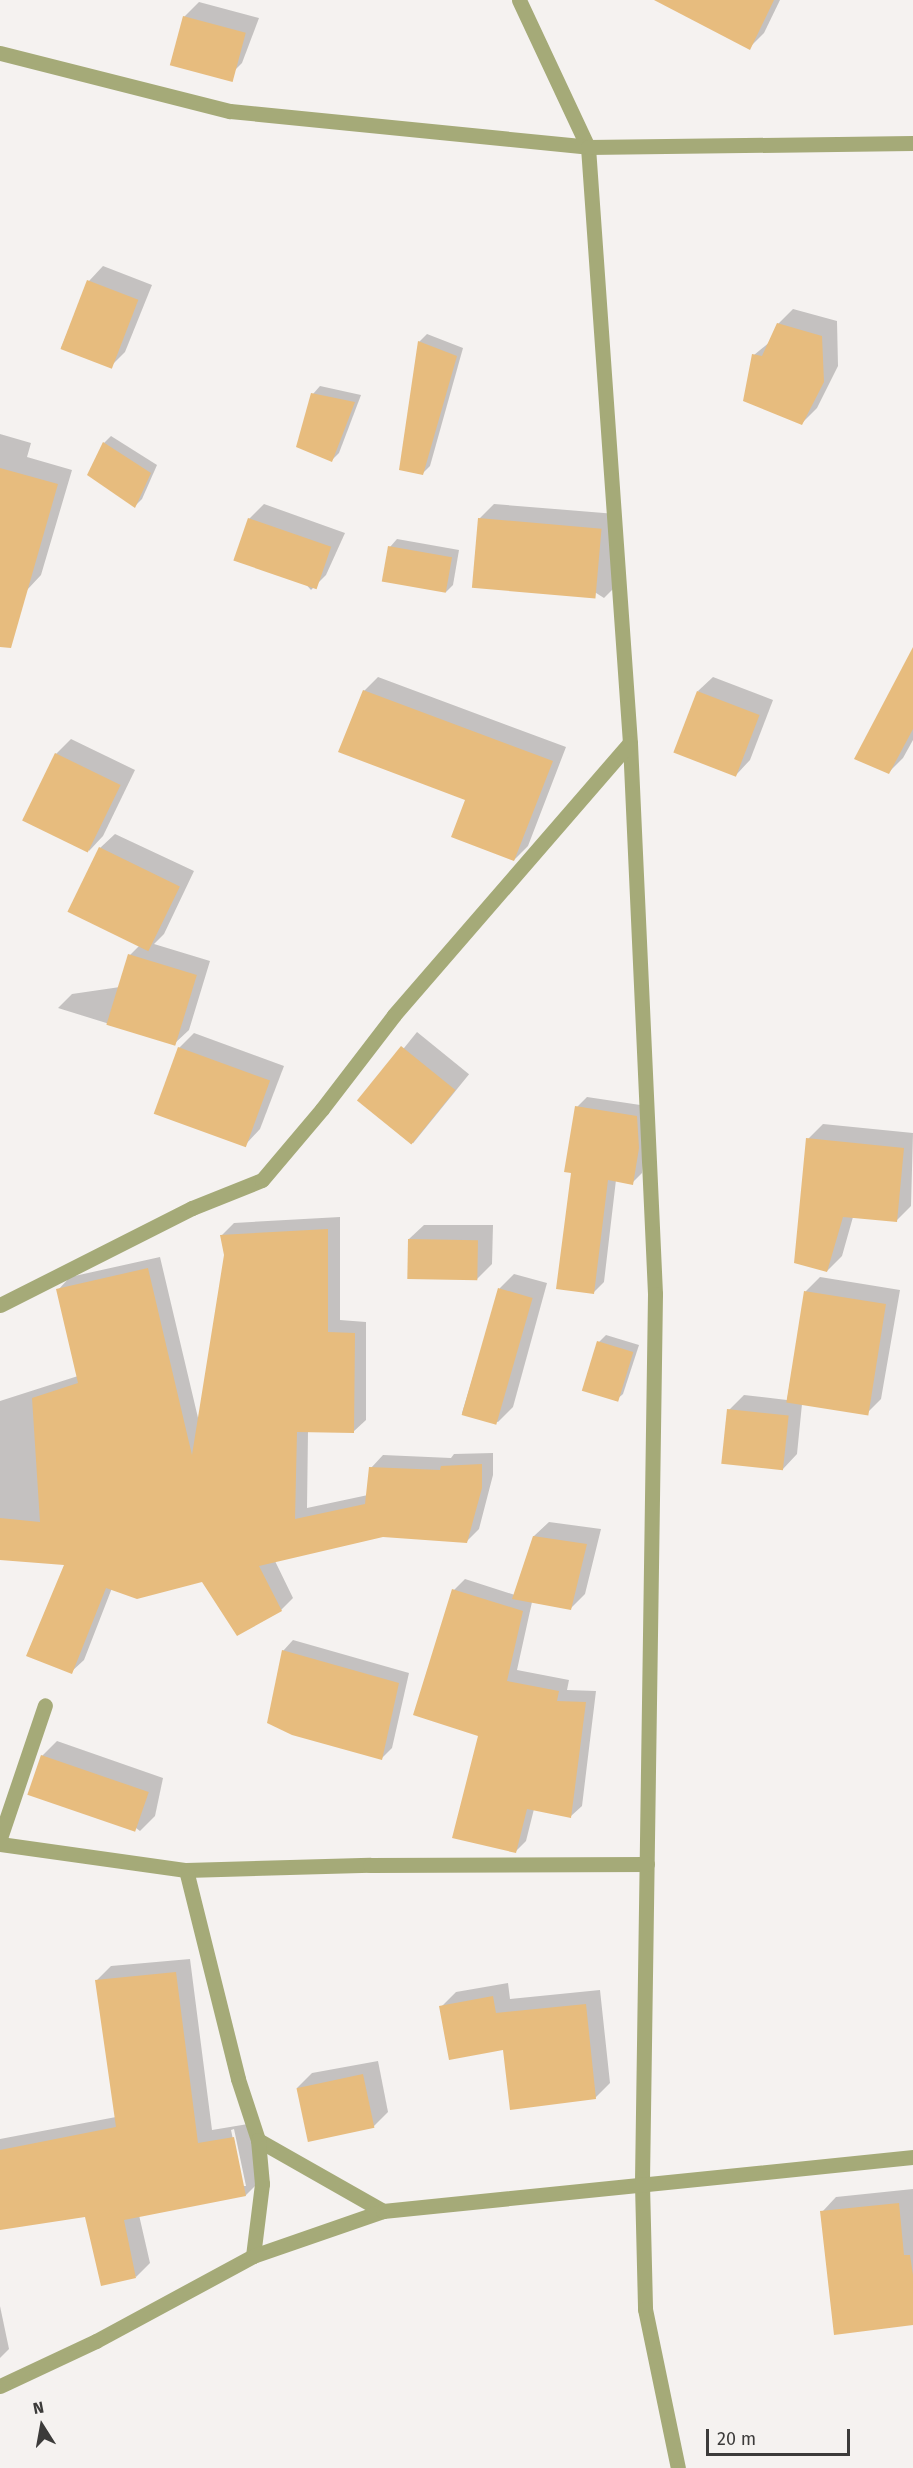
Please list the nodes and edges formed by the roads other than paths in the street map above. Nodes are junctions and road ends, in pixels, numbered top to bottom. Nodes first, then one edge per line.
1 (519, 0) edge
2 (0, 53) edge
3 (913, 143) edge
4 (588, 147) junction
5 (630, 743) junction
6 (0, 1305) edge
7 (45, 1705) dead end
8 (0, 1839) edge
9 (0, 1844) edge
10 (647, 1864) junction
11 (186, 1870) junction
12 (258, 2140) junction
13 (913, 2157) edge
14 (642, 2184) junction
15 (383, 2211) junction
16 (253, 2256) junction
17 (0, 2386) edge
18 (678, 2468) edge

1 - 4 street
2 - 4 street
3 - 4 street
4 - 5 street
5 - 6 street
5 - 10 street
7 - 8 street
9 - 11 street
10 - 11 street
10 - 14 street
11 - 12 street
12 - 15 street
12 - 16 street
13 - 14 street
14 - 15 street
14 - 18 street
15 - 16 street
16 - 17 street

